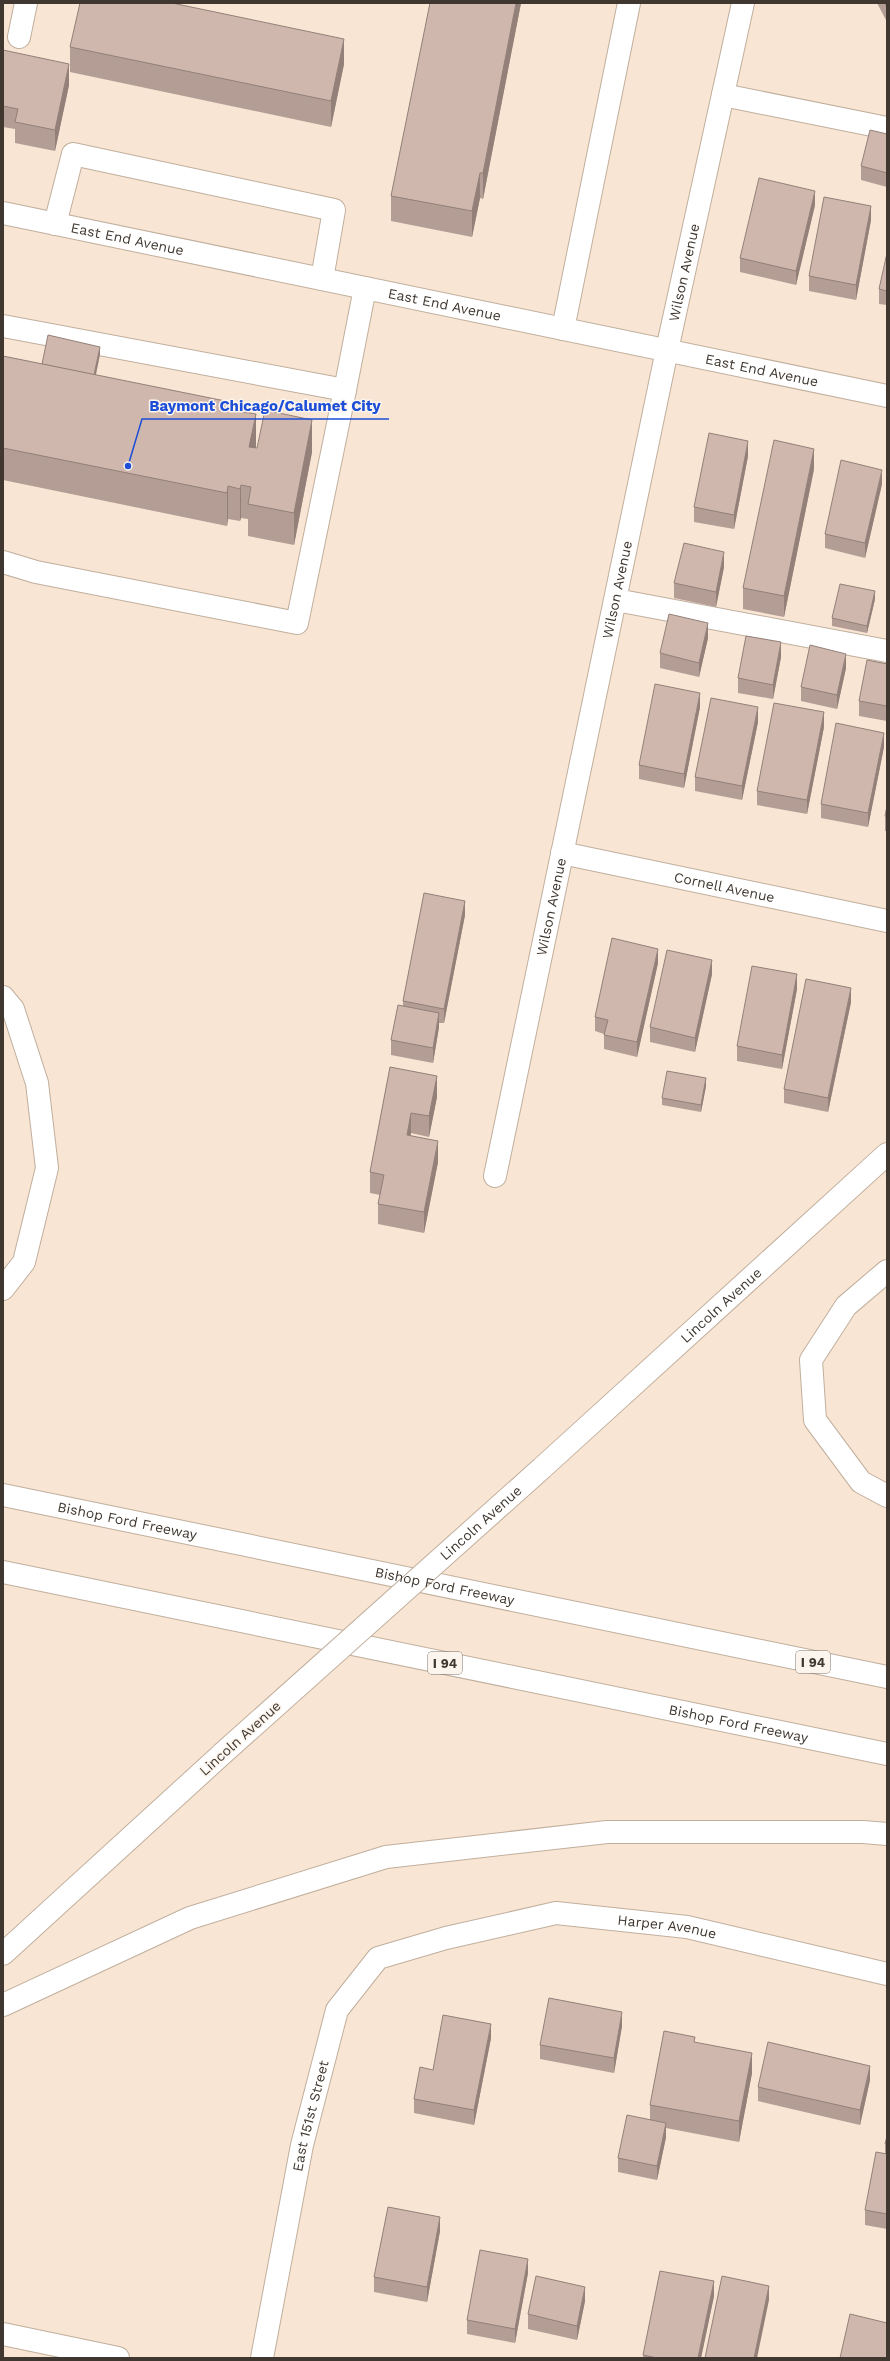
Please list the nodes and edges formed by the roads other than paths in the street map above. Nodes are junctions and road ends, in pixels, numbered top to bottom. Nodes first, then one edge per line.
1 (26, 3) edge
2 (629, 3) edge
3 (743, 3) edge
4 (19, 37) dead end
5 (723, 94) junction
6 (887, 128) edge
7 (3, 213) edge
8 (55, 224) junction
9 (322, 279) junction
10 (365, 288) junction
11 (3, 326) edge
12 (563, 329) junction
13 (667, 350) junction
14 (345, 390) junction
15 (887, 396) edge
16 (3, 562) edge
17 (616, 600) junction
18 (887, 651) edge
19 (562, 853) junction
20 (887, 921) edge
21 (3, 997) edge
22 (887, 1154) edge
23 (495, 1176) dead end
24 (887, 1271) edge
25 (3, 1289) edge
26 (3, 1495) edge
27 (887, 1496) edge
28 (3, 1572) edge
29 (887, 1677) edge
30 (887, 1754) edge
31 (887, 1834) edge
32 (446, 1938) joint
33 (3, 1954) edge
34 (887, 1974) edge
35 (3, 2005) edge
36 (3, 2334) edge
37 (118, 2358) edge
38 (262, 2358) edge

1 - 4 main road
2 - 12 main road
3 - 5 main road, Wilson Avenue
5 - 6 main road
5 - 13 main road, Wilson Avenue
7 - 8 main road, East End Avenue
8 - 9 main road, East End Avenue
8 - 9 main road
9 - 10 main road, East End Avenue
10 - 12 main road, East End Avenue
10 - 14 main road
11 - 14 main road
12 - 13 main road, East End Avenue
13 - 15 main road, East End Avenue
13 - 17 main road, Wilson Avenue
14 - 16 main road
17 - 18 main road
17 - 19 main road, Wilson Avenue
19 - 20 main road, Cornell Avenue
19 - 23 main road, Wilson Avenue
21 - 25 main road
22 - 33 main road, Lincoln Avenue, bridge
24 - 27 main road
26 - 29 main road, Bishop Ford Freeway / I 94
28 - 30 main road, Bishop Ford Freeway / I 94
31 - 35 main road
32 - 34 main road, Harper Avenue
32 - 38 main road, East 151st Street
36 - 37 main road

